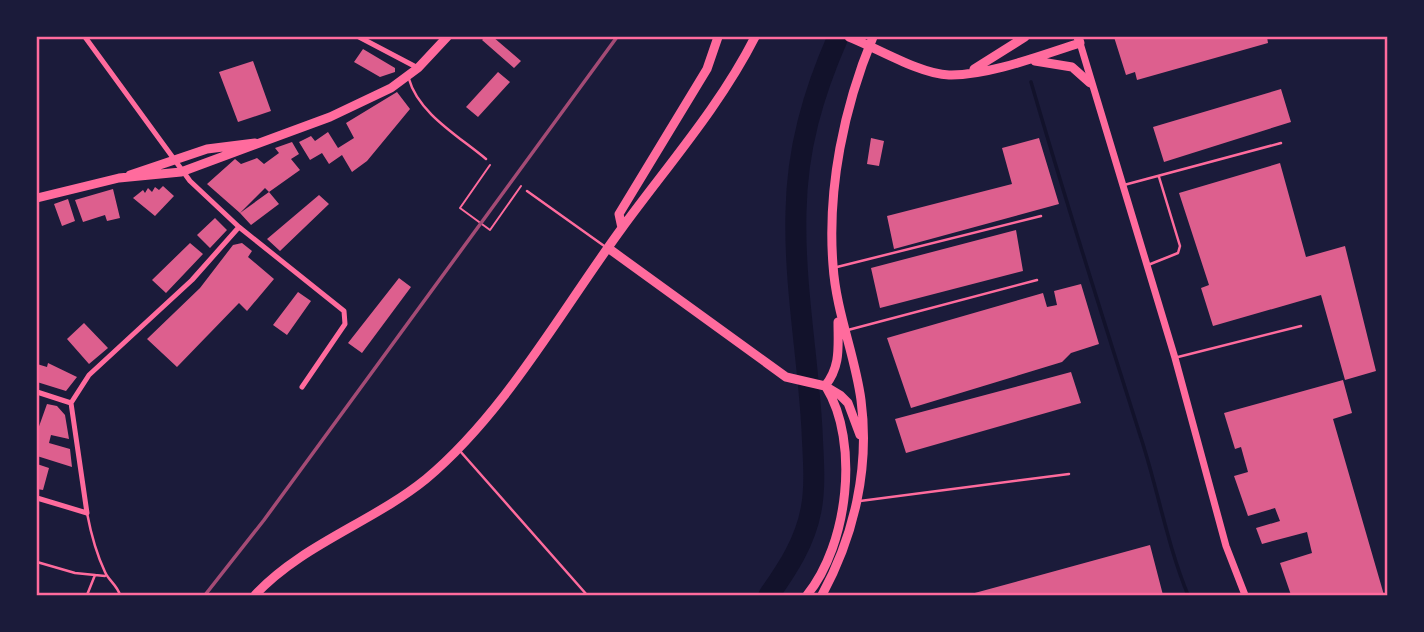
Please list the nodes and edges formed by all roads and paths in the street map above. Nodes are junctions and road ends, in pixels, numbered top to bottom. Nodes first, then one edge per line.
1 (85, 37) edge
2 (359, 37) edge
3 (440, 37) edge
4 (447, 37) edge
5 (454, 37) edge
6 (718, 37) edge
7 (755, 37) edge
8 (849, 37) edge
9 (873, 37) edge
10 (1025, 37) edge
11 (1079, 40) edge
12 (434, 52) junction
13 (1006, 65) junction
14 (418, 68) junction
15 (966, 73) junction
16 (408, 75) junction
17 (1090, 83) junction
18 (260, 143) junction
19 (1281, 143) dead end
20 (486, 159) dead end
21 (174, 160) junction
22 (491, 163) dead end
23 (181, 172) junction
24 (1158, 176) junction
25 (120, 178) junction
26 (521, 186) dead end
27 (1121, 186) junction
28 (527, 191) dead end
29 (37, 198) edge
30 (1041, 216) dead end
31 (239, 227) junction
32 (622, 228) junction
33 (608, 248) junction
34 (1144, 266) junction
35 (833, 268) junction
36 (1037, 280) dead end
37 (838, 309) junction
38 (1301, 326) dead end
39 (844, 332) junction
40 (1175, 358) junction
41 (821, 386) junction
42 (302, 387) dead end
43 (37, 391) edge
44 (71, 402) junction
45 (864, 448) junction
46 (457, 449) junction
47 (1069, 474) dead end
48 (37, 498) edge
49 (858, 501) junction
50 (87, 513) junction
51 (37, 562) edge
52 (94, 575) junction
53 (107, 576) junction
54 (87, 595) edge
55 (120, 595) edge
56 (255, 595) edge
57 (587, 595) edge
58 (807, 595) edge
59 (822, 595) edge
60 (1245, 595) edge

1 - 21 street
2 - 14 street
3 - 12 main road
4 - 12 main road
5 - 12 main road
6 - 32 main road
7 - 32 main road
8 - 15 main road
9 - 35 main road
10 - 15 main road
11 - 13 main road
11 - 17 street
12 - 14 main road
13 - 15 main road
13 - 17 main road
14 - 16 main road
16 - 18 main road
16 - 20 lane
17 - 27 street
18 - 21 main road
18 - 23 main road
19 - 24 lane
21 - 23 street
21 - 25 main road
22 - 26 path
23 - 25 main road
23 - 31 street
24 - 27 lane
24 - 34 lane
25 - 29 main road
27 - 34 street
28 - 33 lane
30 - 35 lane
31 - 42 street
31 - 44 street
32 - 33 main road
33 - 41 main road
33 - 46 main road
34 - 40 street
35 - 37 main road
36 - 39 lane
37 - 39 main road
37 - 41 main road
38 - 40 lane
39 - 45 main road
40 - 60 street
41 - 45 main road
41 - 58 main road
43 - 44 street
44 - 50 street
45 - 49 main road
46 - 56 main road
46 - 57 lane
47 - 49 lane
48 - 50 street
49 - 59 main road
50 - 53 lane
51 - 52 lane
52 - 53 lane
52 - 54 lane
53 - 55 lane

